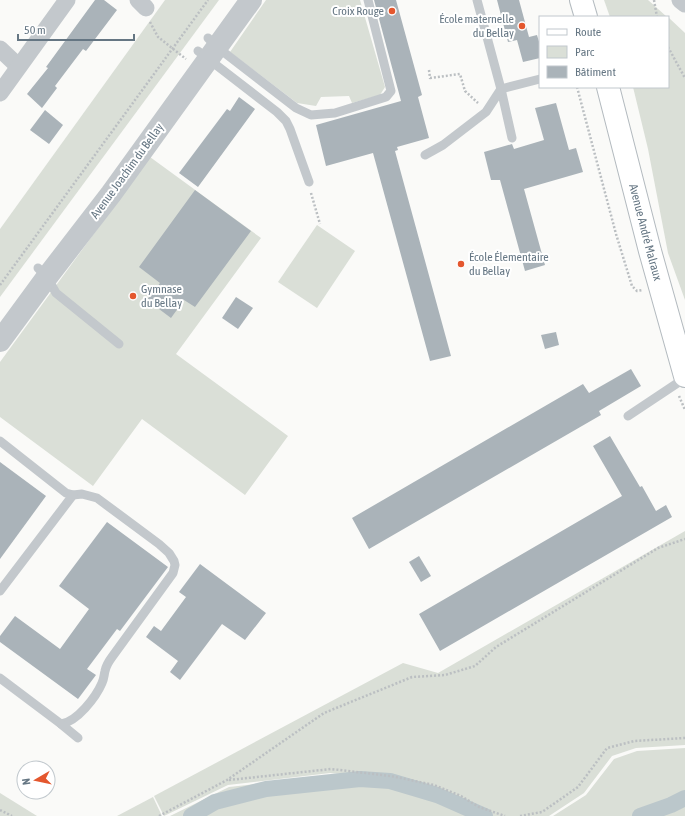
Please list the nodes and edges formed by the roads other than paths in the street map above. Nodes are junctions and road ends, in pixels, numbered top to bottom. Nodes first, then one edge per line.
1 (67, 0) edge
2 (236, 0) edge
3 (251, 0) edge
4 (368, 0) edge
5 (477, 0) edge
6 (581, 0) edge
7 (586, 0) edge
8 (680, 0) edge
9 (685, 4) edge
10 (586, 16) edge
11 (586, 16) edge
12 (0, 49) edge
13 (204, 51) junction
14 (18, 66) junction
15 (539, 79) edge
16 (608, 88) edge
17 (501, 89) junction
18 (0, 93) edge
19 (512, 138) dead end
20 (426, 155) dead end
21 (309, 182) road end
22 (42, 272) junction
23 (0, 319) edge
24 (0, 341) edge
25 (119, 344) dead end
26 (685, 377) edge
27 (628, 416) dead end
28 (0, 441) edge
29 (73, 495) junction
30 (0, 591) edge
31 (0, 678) edge
32 (61, 724) junction
33 (78, 738) dead end

1 - 14 street
2 - 13 street, Avenue Joachim du Bellay
3 - 13 street, Avenue Joachim du Bellay
4 - 13 lane
5 - 17 lane
6 - 10 main road
7 - 11 main road
8 - 9 street
12 - 14 street
13 - 21 lane
13 - 22 street, Avenue Joachim du Bellay
14 - 18 street
15 - 17 lane
16 - 26 main road, Avenue André Malraux
17 - 19 lane
17 - 20 lane
22 - 23 street, Avenue Joachim du Bellay
22 - 24 street, Avenue Joachim du Bellay
22 - 25 lane
26 - 27 lane
28 - 29 lane
29 - 30 lane
29 - 32 lane
31 - 32 lane
32 - 33 lane

